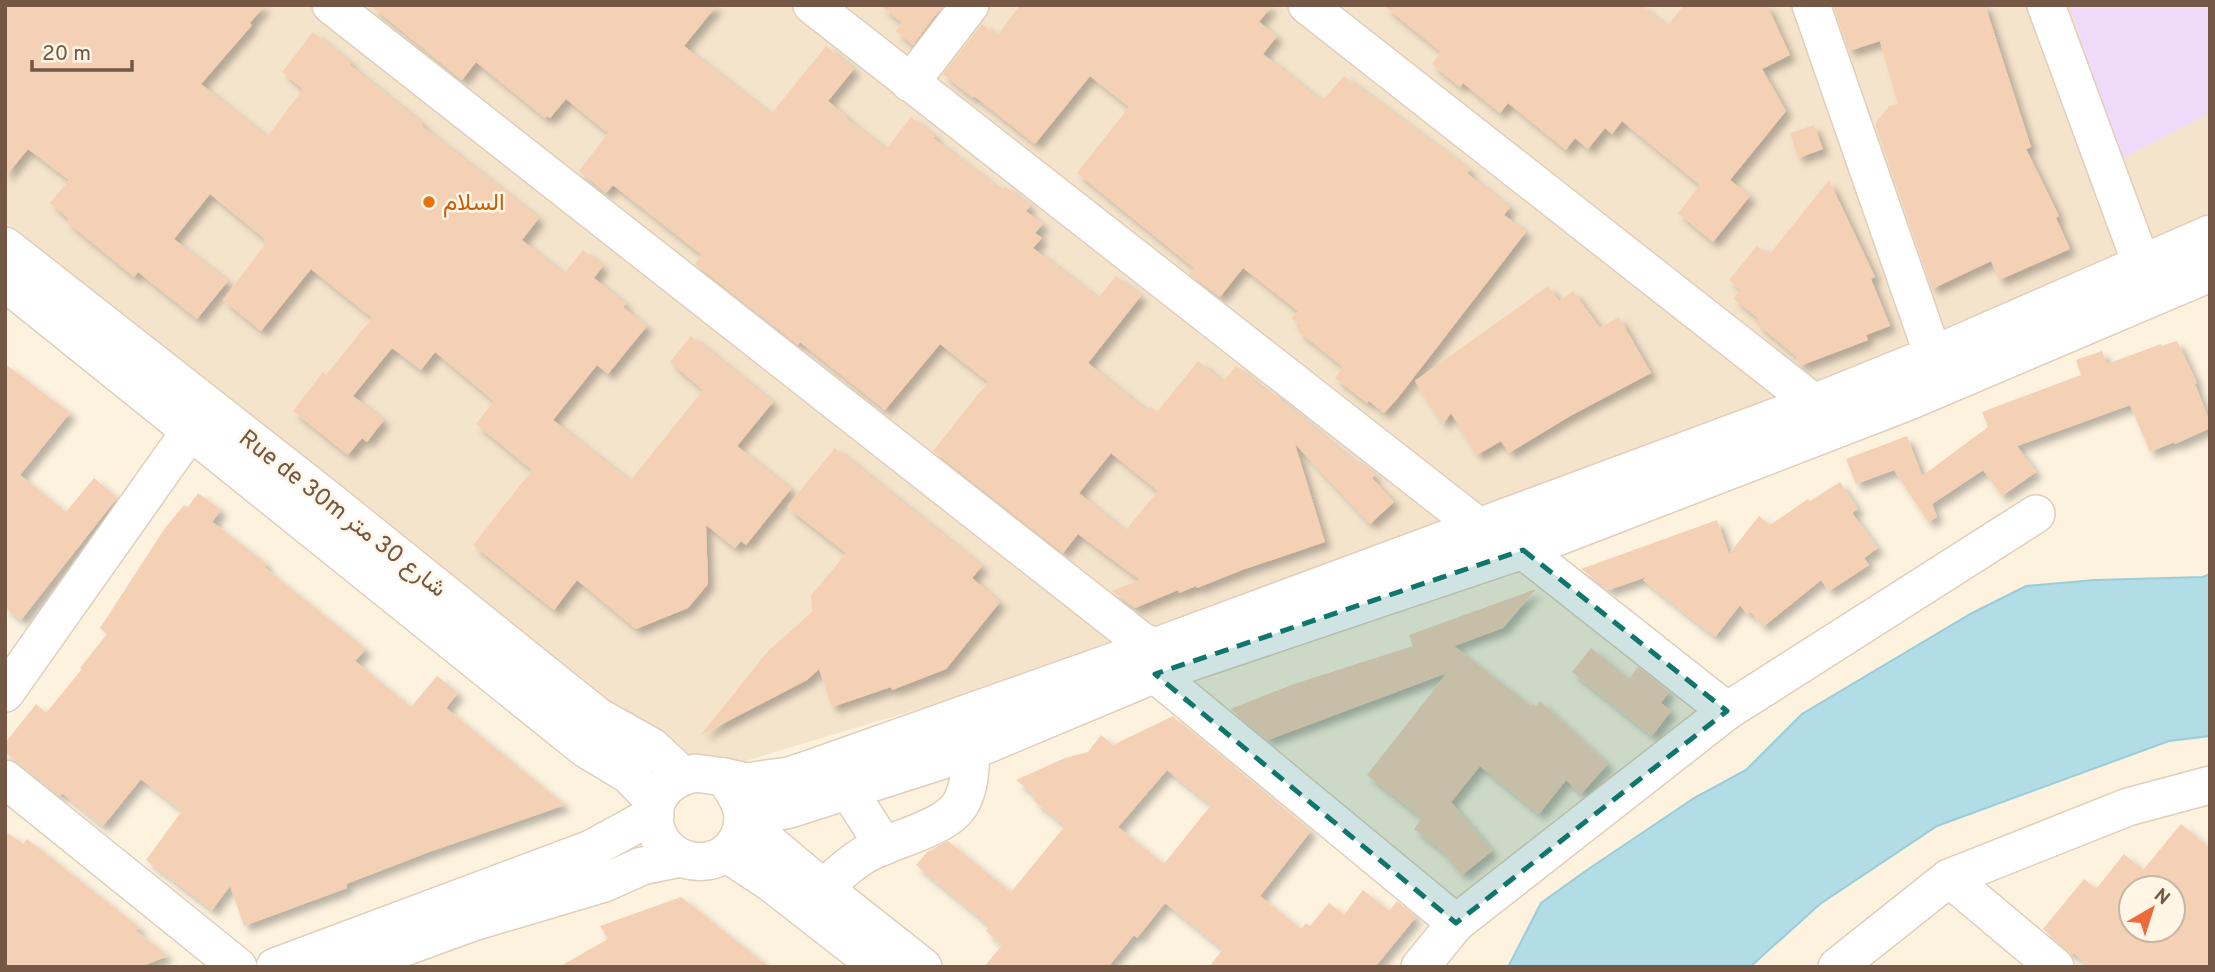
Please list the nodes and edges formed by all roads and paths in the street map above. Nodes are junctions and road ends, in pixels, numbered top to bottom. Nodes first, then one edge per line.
1 (331, 5) edge
2 (812, 5) edge
3 (970, 5) edge
4 (1307, 5) edge
5 (1811, 5) edge
6 (2046, 5) edge
7 (910, 83) junction
8 (2210, 234) edge
9 (5, 246) edge
10 (2141, 263) junction
11 (2210, 274) edge
12 (5, 282) edge
13 (1933, 355) junction
14 (1814, 403) junction
15 (191, 430) junction
16 (2036, 514) dead end
17 (1480, 528) junction
18 (1524, 550) junction
19 (1155, 661) junction
20 (5, 693) edge
21 (1727, 711) junction
22 (971, 751) junction
23 (682, 776) junction
24 (724, 777) junction
25 (5, 779) edge
26 (2210, 785) edge
27 (848, 790) junction
28 (655, 808) junction
29 (743, 817) junction
30 (884, 846) junction
31 (726, 853) junction
32 (681, 858) junction
33 (1949, 878) junction
34 (823, 888) junction
35 (1456, 923) junction
36 (872, 965) edge
37 (238, 967) edge
38 (275, 967) edge
39 (350, 967) edge
40 (923, 967) edge
41 (1420, 967) edge
42 (1837, 967) edge
43 (2055, 967) edge

1 - 19 street
2 - 7 street
3 - 7 street
4 - 14 street
5 - 13 street
6 - 10 street
7 - 17 street
8 - 10 street
9 - 23 street, Rue de 30m شارع 30 متر
10 - 13 street
11 - 18 street
12 - 15 street, Rue de 30m شارع 30 متر
13 - 14 street
14 - 17 street
15 - 20 street
15 - 28 street, Rue de 30m شارع 30 متر
16 - 21 street
17 - 19 street
18 - 19 street
18 - 21 street
19 - 22 street
19 - 24 street
19 - 35 street
21 - 35 street
22 - 27 street
22 - 30 street
23 - 24 street
23 - 28 street
24 - 29 street
25 - 37 street
26 - 33 street
27 - 29 street
27 - 30 street
28 - 32 street
28 - 38 street
29 - 31 street
29 - 34 street
30 - 34 street
31 - 32 street
31 - 36 street
32 - 39 street
33 - 42 street
33 - 43 street
34 - 40 street
35 - 41 street

